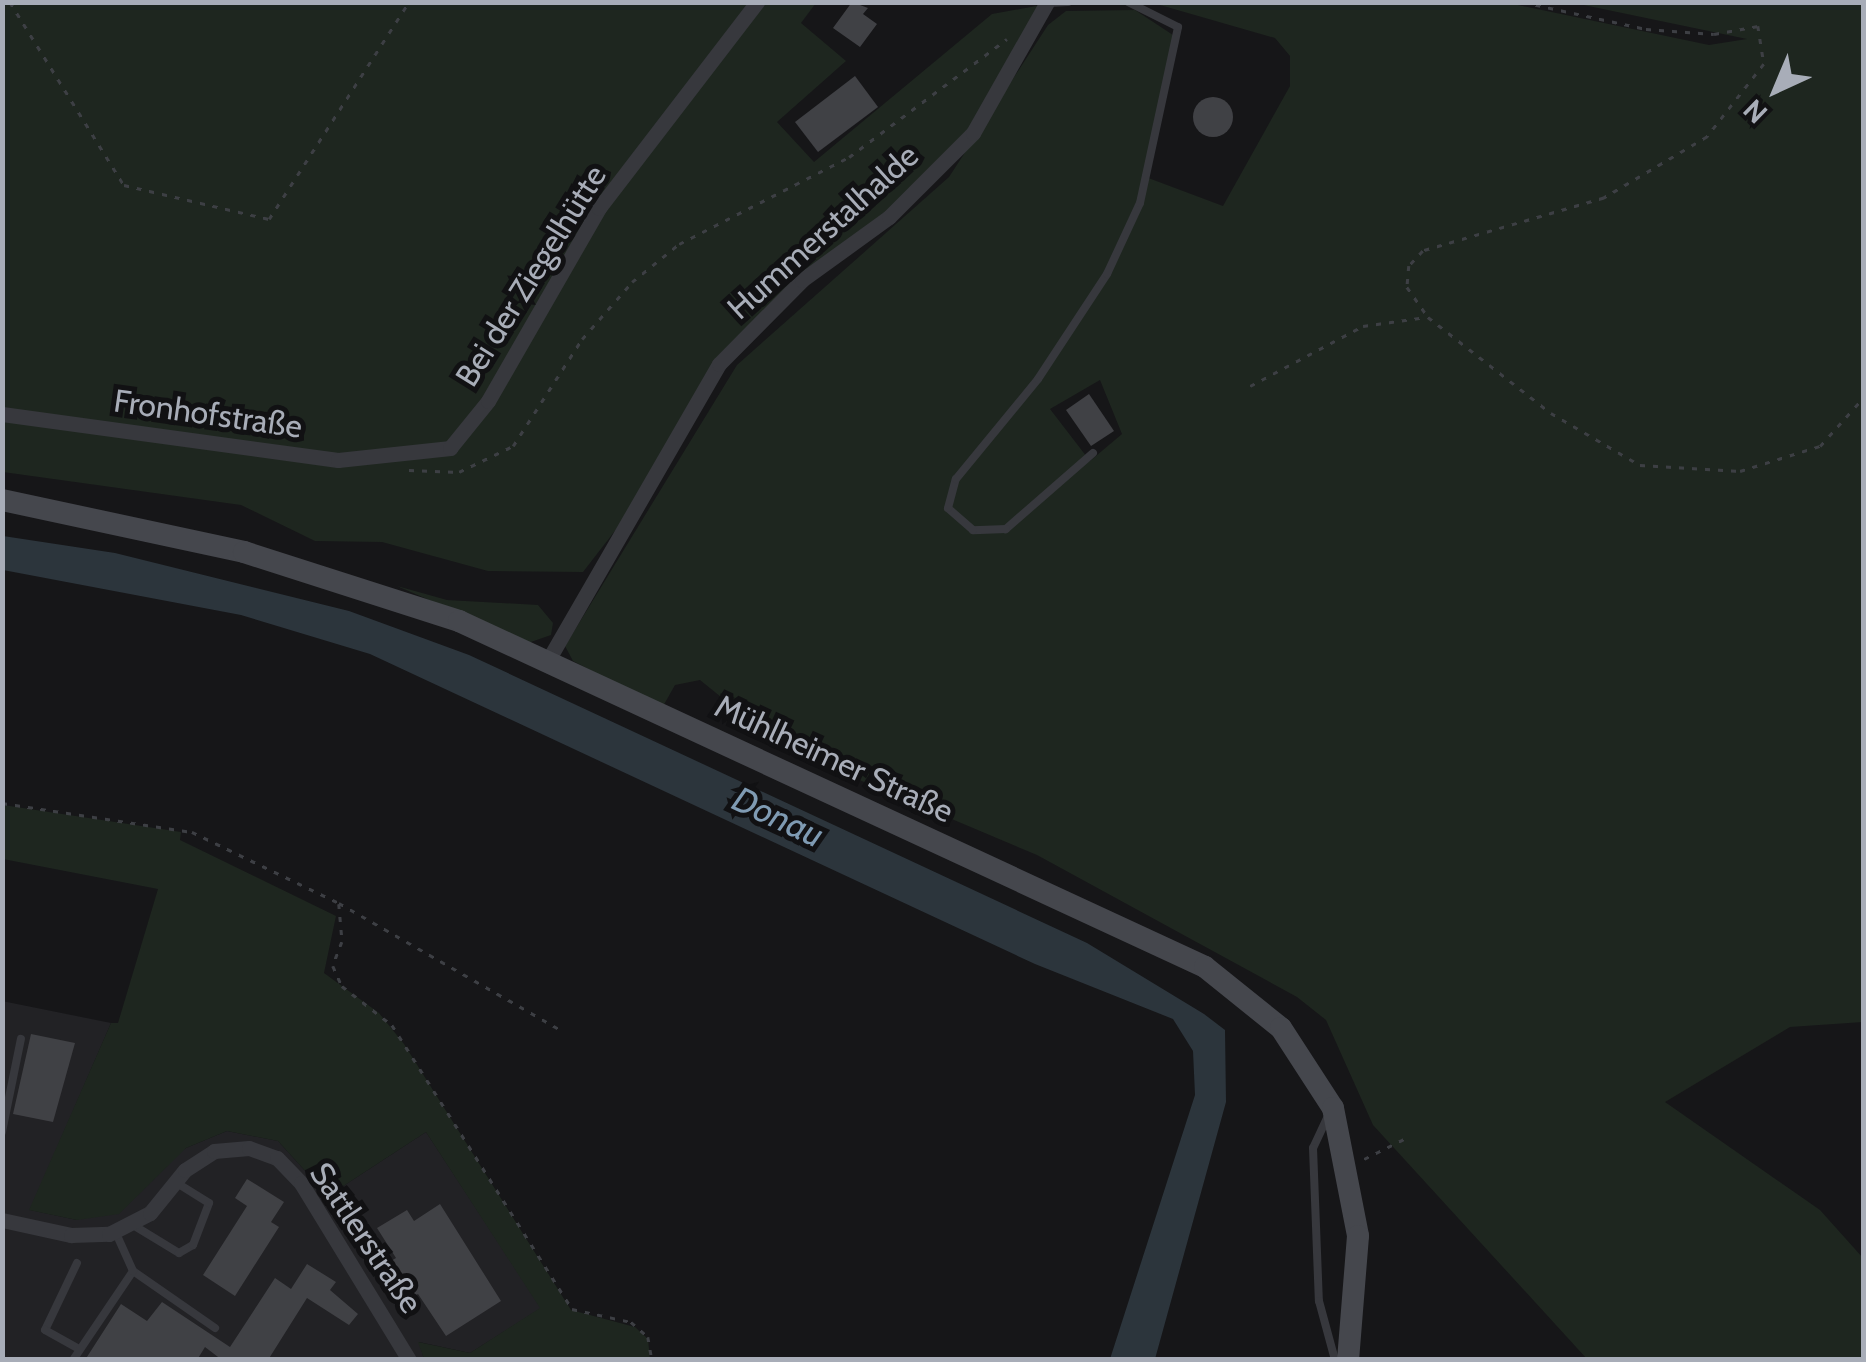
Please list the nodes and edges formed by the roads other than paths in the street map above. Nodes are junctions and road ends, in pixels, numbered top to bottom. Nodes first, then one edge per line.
1 (757, 2) edge
2 (1068, 2) edge
3 (1128, 2) edge
4 (1047, 3) edge
5 (2, 414) edge
6 (1093, 454) dead end
7 (405, 463) joint
8 (2, 500) edge
9 (547, 662) junction
10 (21, 1039) dead end
11 (1332, 1108) junction
12 (2, 1132) edge
13 (175, 1182) junction
14 (2, 1220) edge
15 (133, 1225) junction
16 (115, 1231) junction
17 (77, 1263) dead end
18 (133, 1271) junction
19 (215, 1328) dead end
20 (79, 1349) junction
21 (72, 1360) edge
22 (409, 1360) edge
23 (1335, 1360) edge
24 (1348, 1360) edge

1 - 7 street, Bei der Ziegelhütte
2 - 4 lane
3 - 6 lane
4 - 9 street, Hummerstalhalde
5 - 7 street, Fronhofstraße
8 - 9 main road, Mühlheimer Straße
9 - 11 main road, Mühlheimer Straße
10 - 12 lane
11 - 23 lane
11 - 24 main road, Mühlheimer Straße
13 - 15 street, Sattlerstraße
13 - 15 lane
13 - 22 street, Sattlerstraße
14 - 16 street, Sattlerstraße
15 - 16 street, Sattlerstraße
16 - 18 lane
17 - 20 lane
18 - 19 lane
18 - 20 lane
20 - 21 lane

